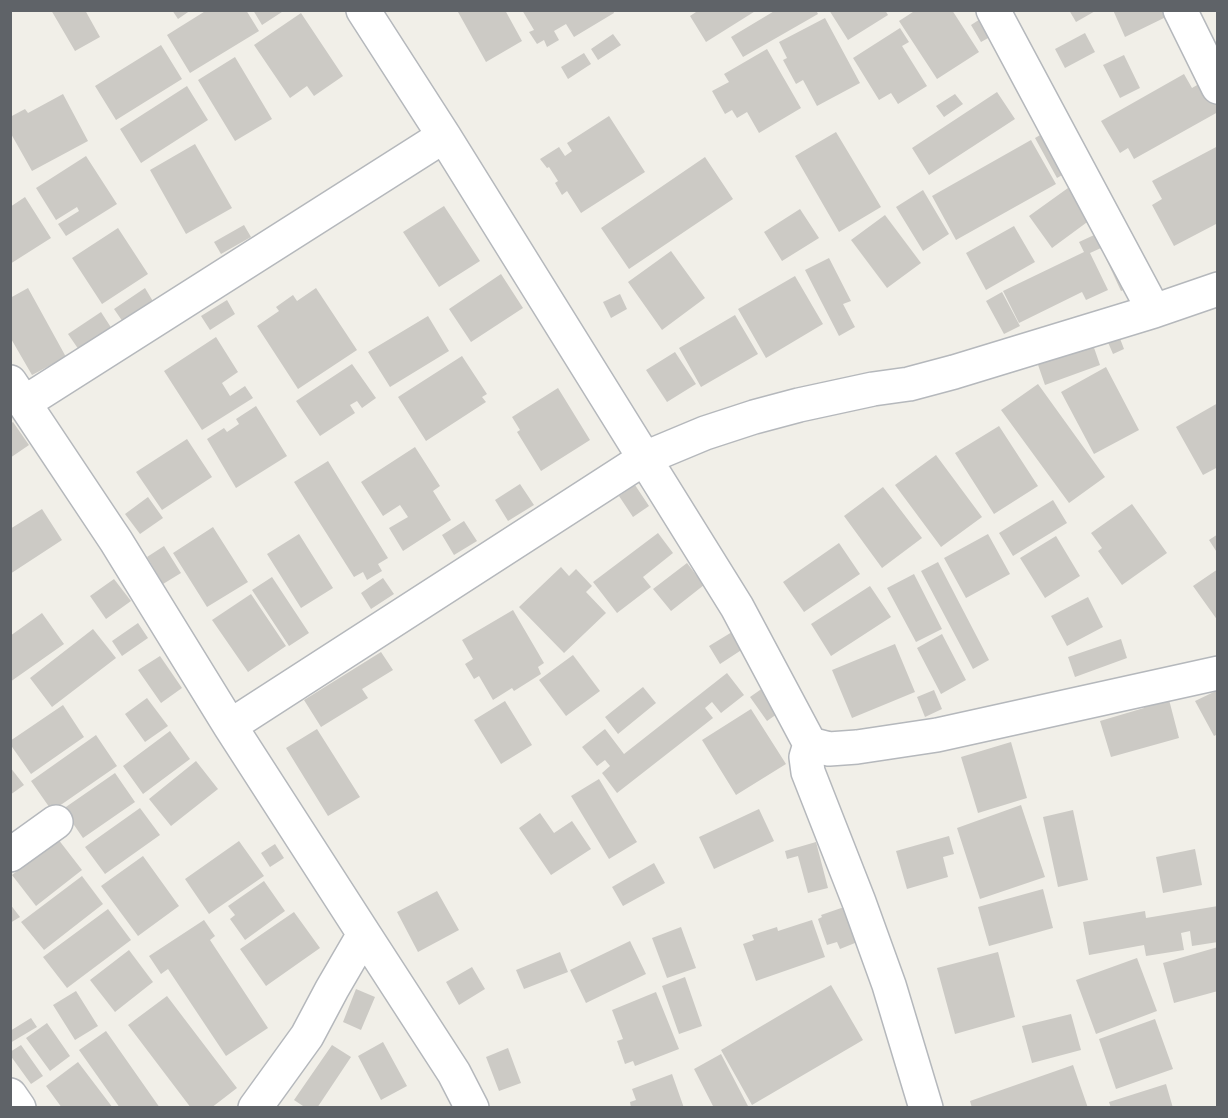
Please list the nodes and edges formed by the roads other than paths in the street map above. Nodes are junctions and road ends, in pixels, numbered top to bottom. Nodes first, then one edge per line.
1 (363, 10) edge
2 (993, 10) edge
3 (1180, 10) edge
4 (1218, 87) edge
5 (444, 136) junction
6 (1218, 289) edge
7 (1154, 311) junction
8 (14, 387) edge
9 (645, 458) junction
10 (1218, 673) edge
11 (230, 726) junction
12 (810, 744) junction
13 (56, 822) dead end
14 (10, 855) edge
15 (364, 934) junction
16 (10, 1095) edge
17 (20, 1107) edge
18 (255, 1107) edge
19 (472, 1107) edge
20 (926, 1107) edge

1 - 5 street
2 - 7 street
3 - 4 street
5 - 8 street
5 - 9 street
6 - 7 street
7 - 9 street
8 - 11 street
9 - 11 street
9 - 12 street
10 - 12 street
11 - 15 street
12 - 20 street
13 - 14 street
15 - 18 street
15 - 19 street
16 - 17 street

